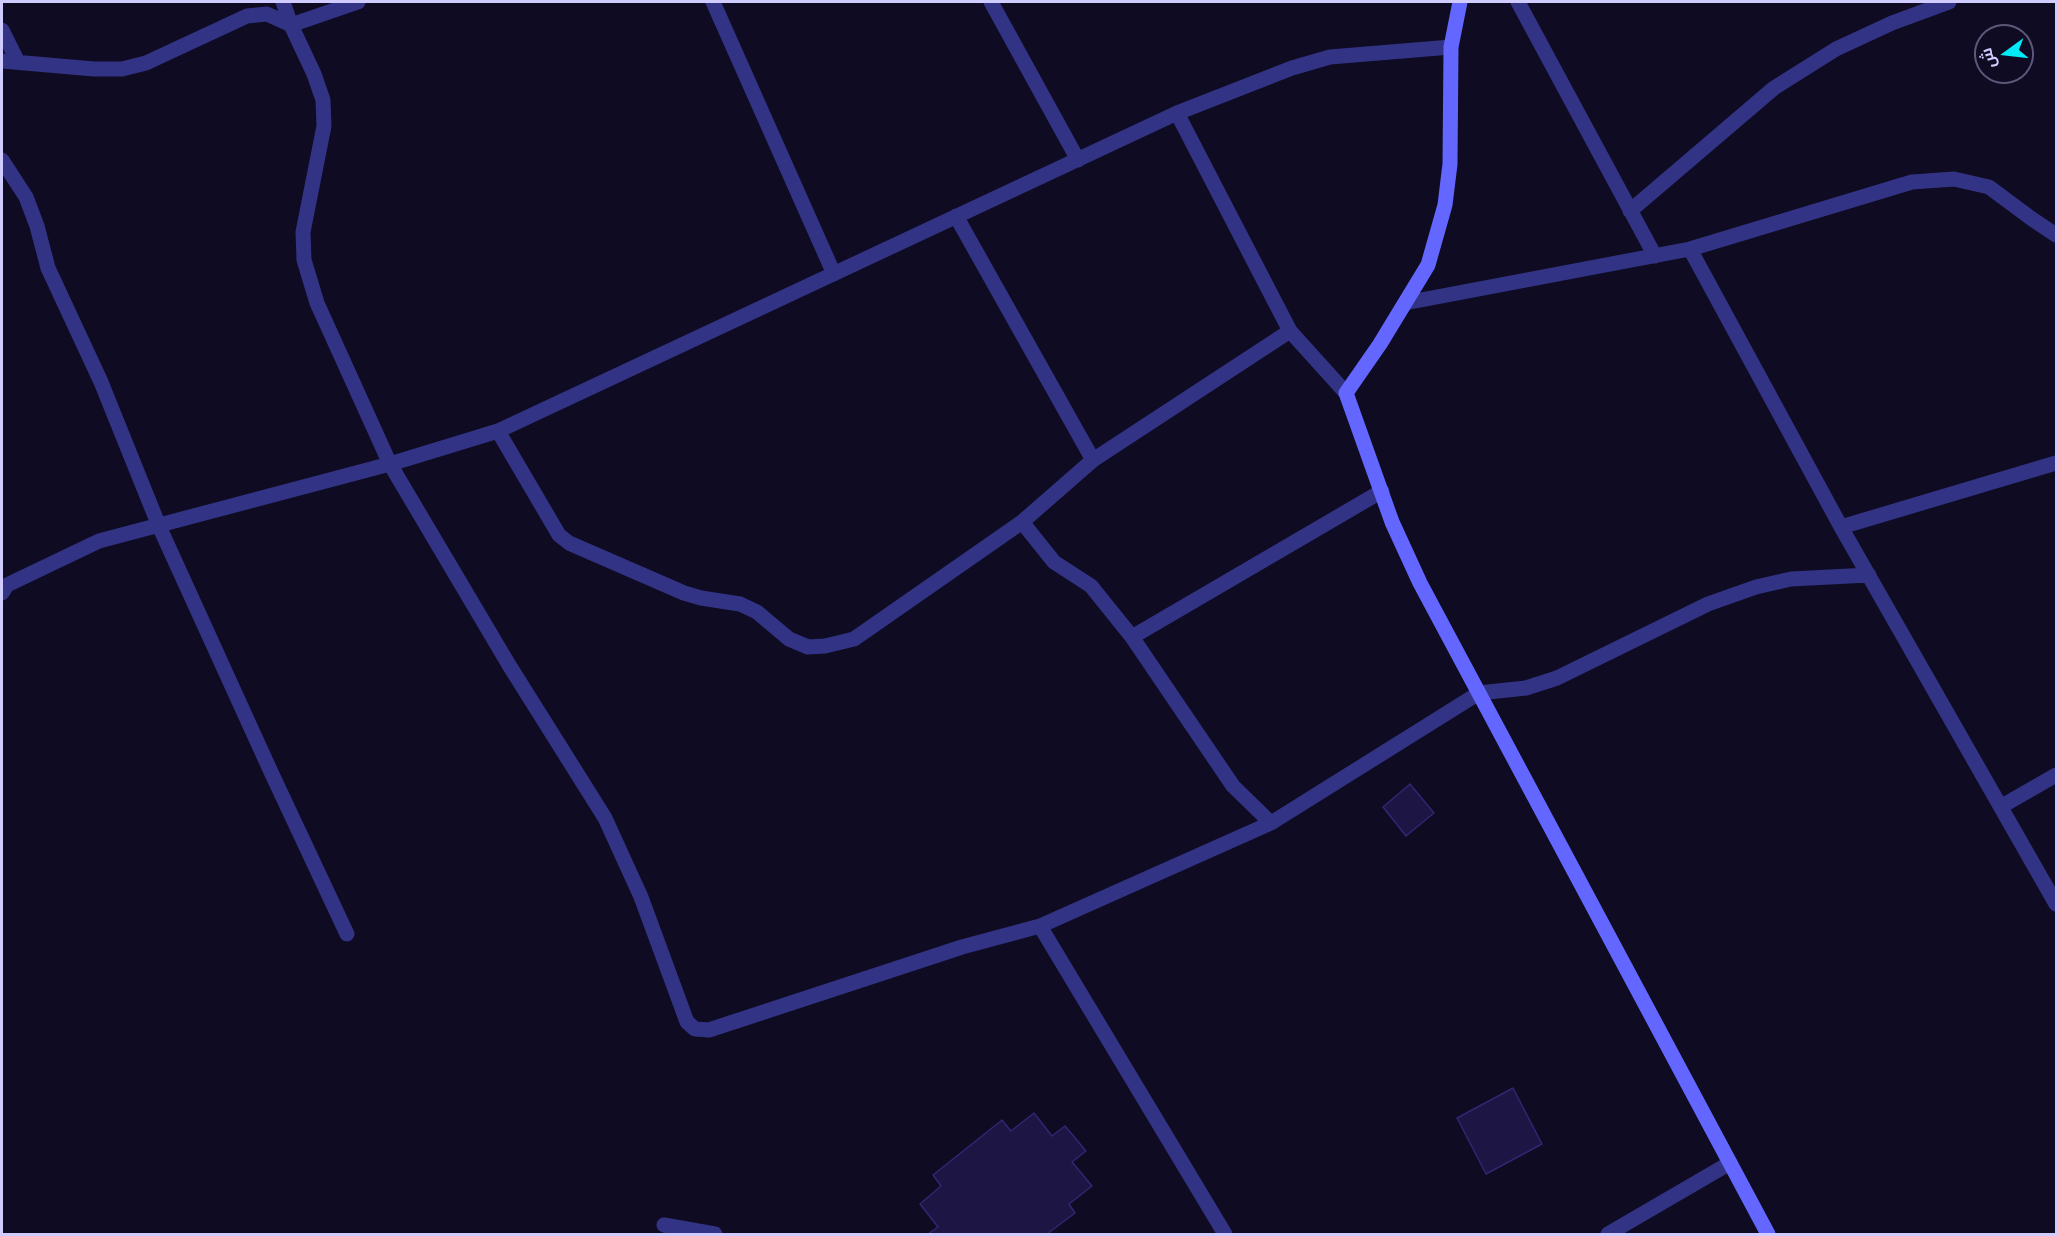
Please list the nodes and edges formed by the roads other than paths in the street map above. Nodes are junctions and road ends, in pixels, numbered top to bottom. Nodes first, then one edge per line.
1 (283, 2) edge
2 (358, 2) edge
3 (713, 2) edge
4 (991, 2) edge
5 (1460, 2) edge
6 (1518, 2) edge
7 (1949, 2) edge
8 (291, 25) junction
9 (2, 30) edge
10 (1450, 47) junction
11 (2, 61) edge
12 (18, 62) junction
13 (1177, 113) junction
14 (2, 160) edge
15 (1078, 160) junction
16 (1630, 211) junction
17 (956, 216) junction
18 (2056, 235) edge
19 (1690, 249) junction
20 (1654, 256) junction
21 (834, 274) junction
22 (1405, 303) junction
23 (1290, 331) junction
24 (1346, 393) junction
25 (498, 430) junction
26 (1093, 460) junction
27 (2056, 463) edge
28 (390, 464) junction
29 (1382, 492) junction
30 (1022, 522) junction
31 (159, 526) junction
32 (1841, 527) junction
33 (1869, 575) junction
34 (3, 588) edge
35 (1132, 637) junction
36 (1479, 693) junction
37 (2056, 775) edge
38 (2002, 806) junction
39 (1271, 823) junction
40 (2056, 904) edge
41 (1041, 926) junction
42 (347, 934) dead end
43 (1730, 1163) junction
44 (664, 1225) dead end
45 (715, 1234) edge
46 (1225, 1234) edge
47 (1608, 1234) edge
48 (1768, 1234) edge

1 - 8 street
2 - 8 street
3 - 21 street
4 - 15 street
5 - 10 street
6 - 16 street
7 - 16 street
8 - 12 street
8 - 28 street
9 - 12 street
10 - 13 street
10 - 22 street
11 - 12 street
13 - 15 street
13 - 23 street
14 - 31 street
15 - 17 street
16 - 20 street
17 - 21 street
17 - 26 street
18 - 19 street
19 - 20 street
19 - 32 street
20 - 22 street
21 - 25 street
22 - 24 street
23 - 24 street
23 - 26 street
24 - 29 street
25 - 28 street
25 - 30 street
26 - 30 street
27 - 32 street
28 - 31 street
28 - 41 street
29 - 35 street
29 - 36 street
30 - 35 street
31 - 34 street
31 - 42 street
32 - 33 street
33 - 36 street
33 - 38 street
35 - 39 street
36 - 39 street
36 - 43 street
37 - 38 street
38 - 40 street
39 - 41 street
41 - 46 street
43 - 47 street
43 - 48 street
44 - 45 street

